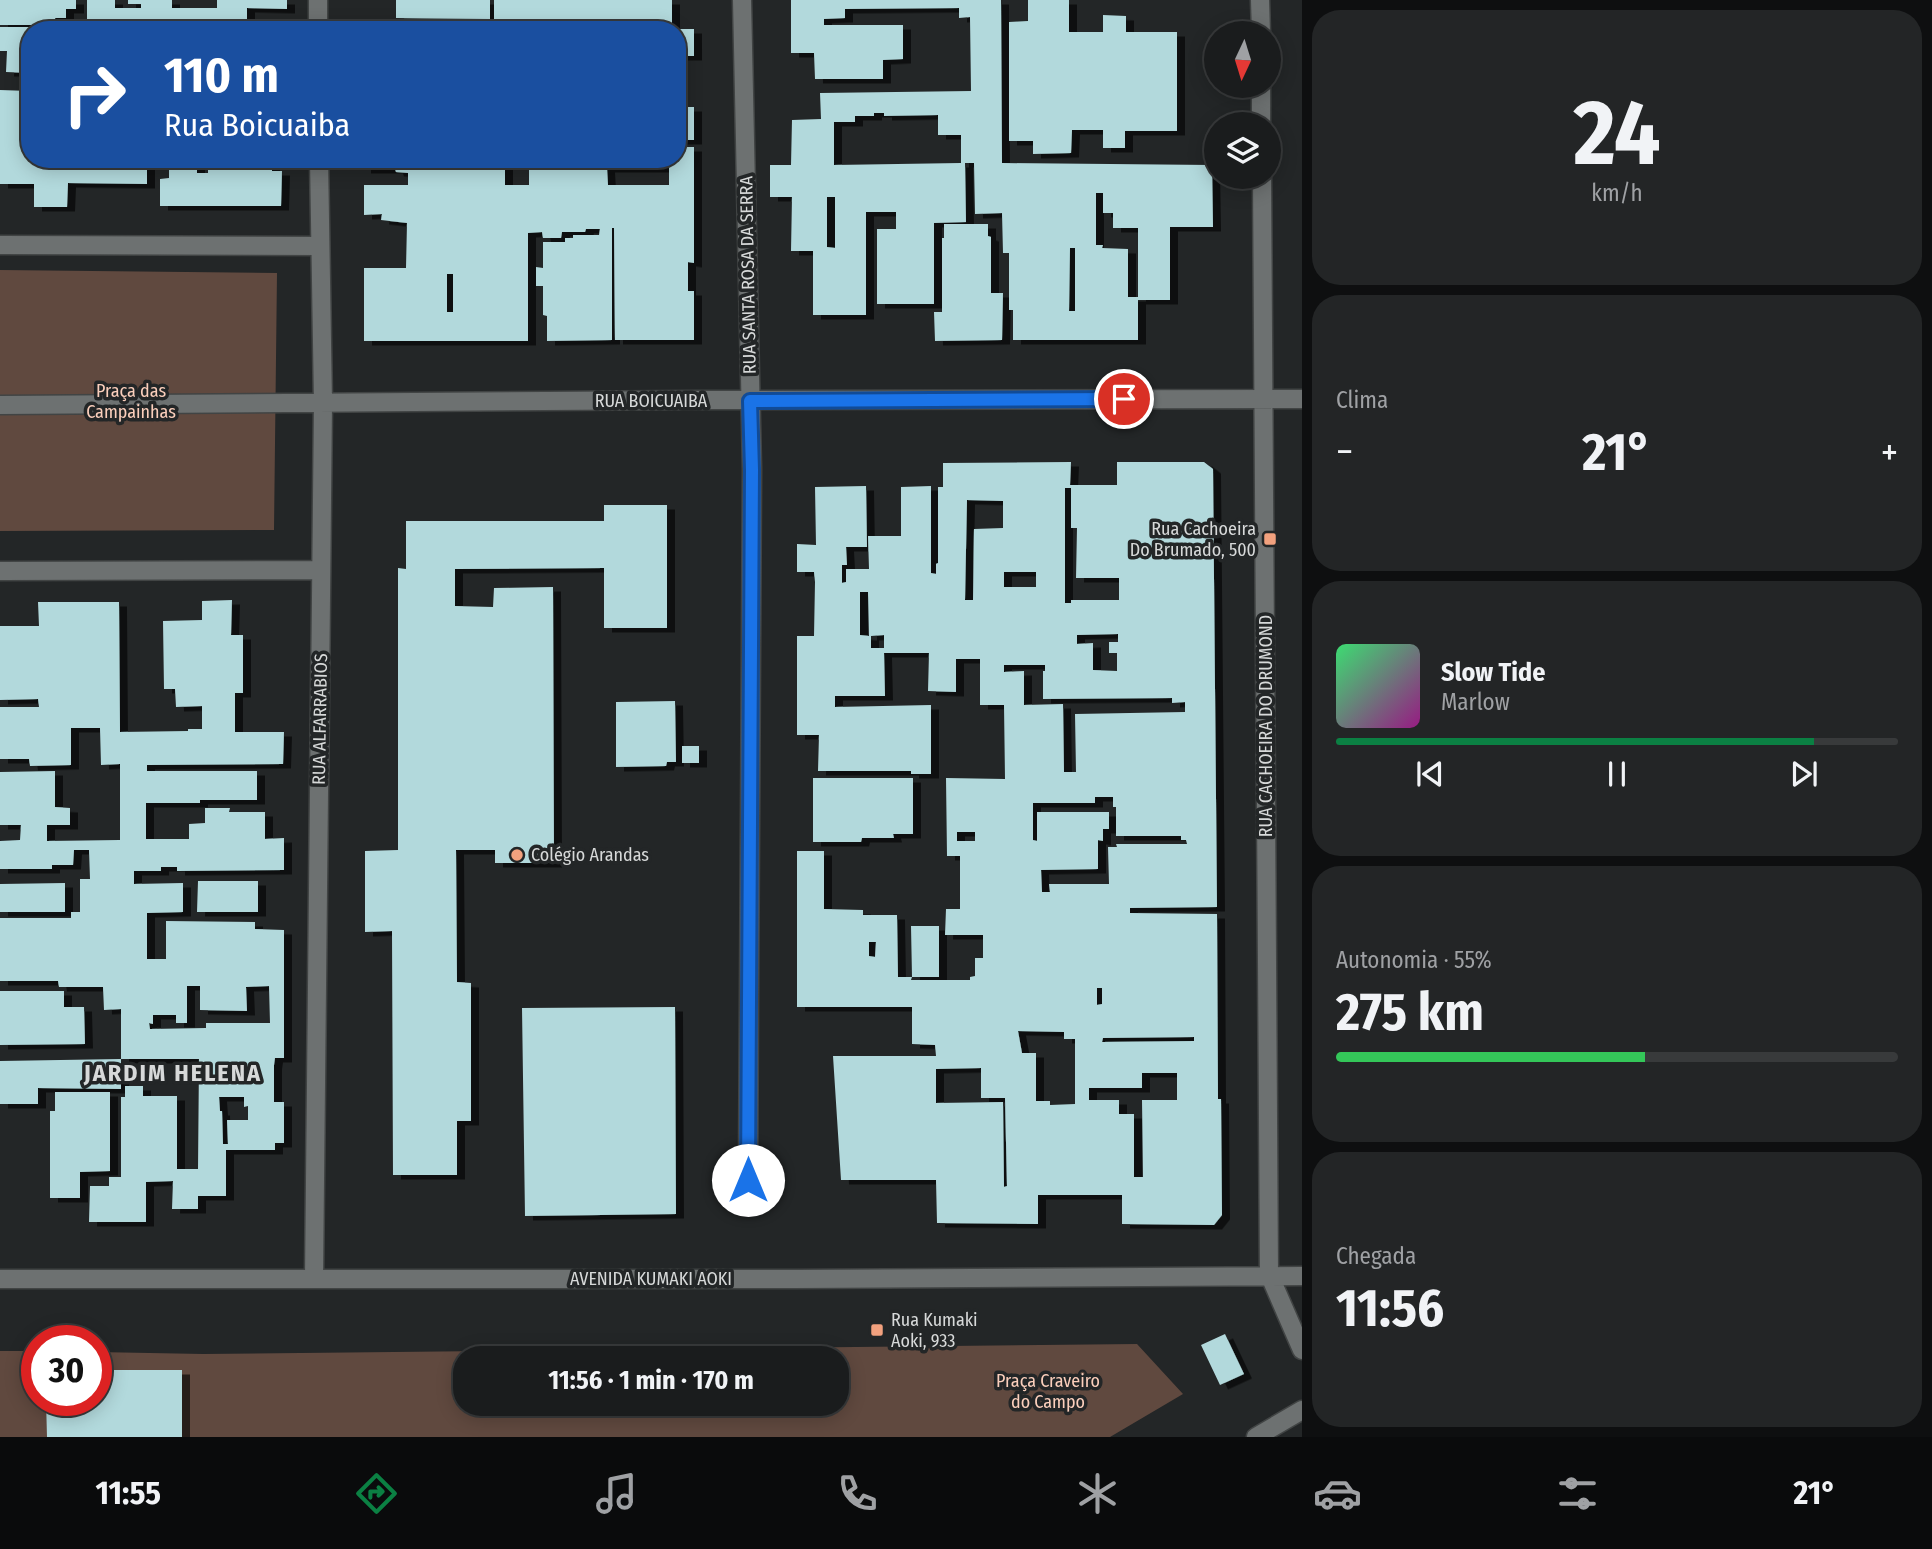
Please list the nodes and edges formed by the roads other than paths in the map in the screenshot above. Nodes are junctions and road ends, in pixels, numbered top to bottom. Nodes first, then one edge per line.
1 (318, 0) edge
2 (742, 0) edge
3 (1260, 0) edge
4 (318, 21) edge
5 (1261, 21) edge
6 (319, 168) edge
7 (1262, 189) edge
8 (0, 245) edge
9 (320, 246) junction
10 (1264, 399) junction
11 (1302, 399) edge
12 (750, 401) junction
13 (323, 402) junction
14 (0, 405) edge
15 (321, 570) junction
16 (0, 571) edge
17 (748, 1180) dead end
18 (1269, 1274) junction
19 (1302, 1276) edge
20 (0, 1279) edge
21 (314, 1279) junction
22 (1302, 1350) edge
23 (1302, 1410) edge
24 (1256, 1437) edge

1 - 4 street
2 - 12 street, RUA SANTA ROSA DA SERRA
3 - 5 street
6 - 9 street, RUA ALFARRABIOS
7 - 10 street, RUA CACHOEIRA DO DRUMOND
8 - 9 street
9 - 13 street, RUA ALFARRABIOS
10 - 11 street, RUA BOICUAIBA
10 - 12 street, RUA BOICUAIBA
10 - 18 street, RUA CACHOEIRA DO DRUMOND
12 - 13 street, RUA BOICUAIBA
12 - 17 street, RUA SANTA ROSA DA SERRA
13 - 14 street, RUA BOICUAIBA
13 - 15 street, RUA ALFARRABIOS
15 - 16 street
15 - 21 street, RUA ALFARRABIOS
18 - 19 street, AVENIDA KUMAKI AOKI
18 - 21 street, AVENIDA KUMAKI AOKI
18 - 22 street
20 - 21 street, AVENIDA KUMAKI AOKI
23 - 24 street

